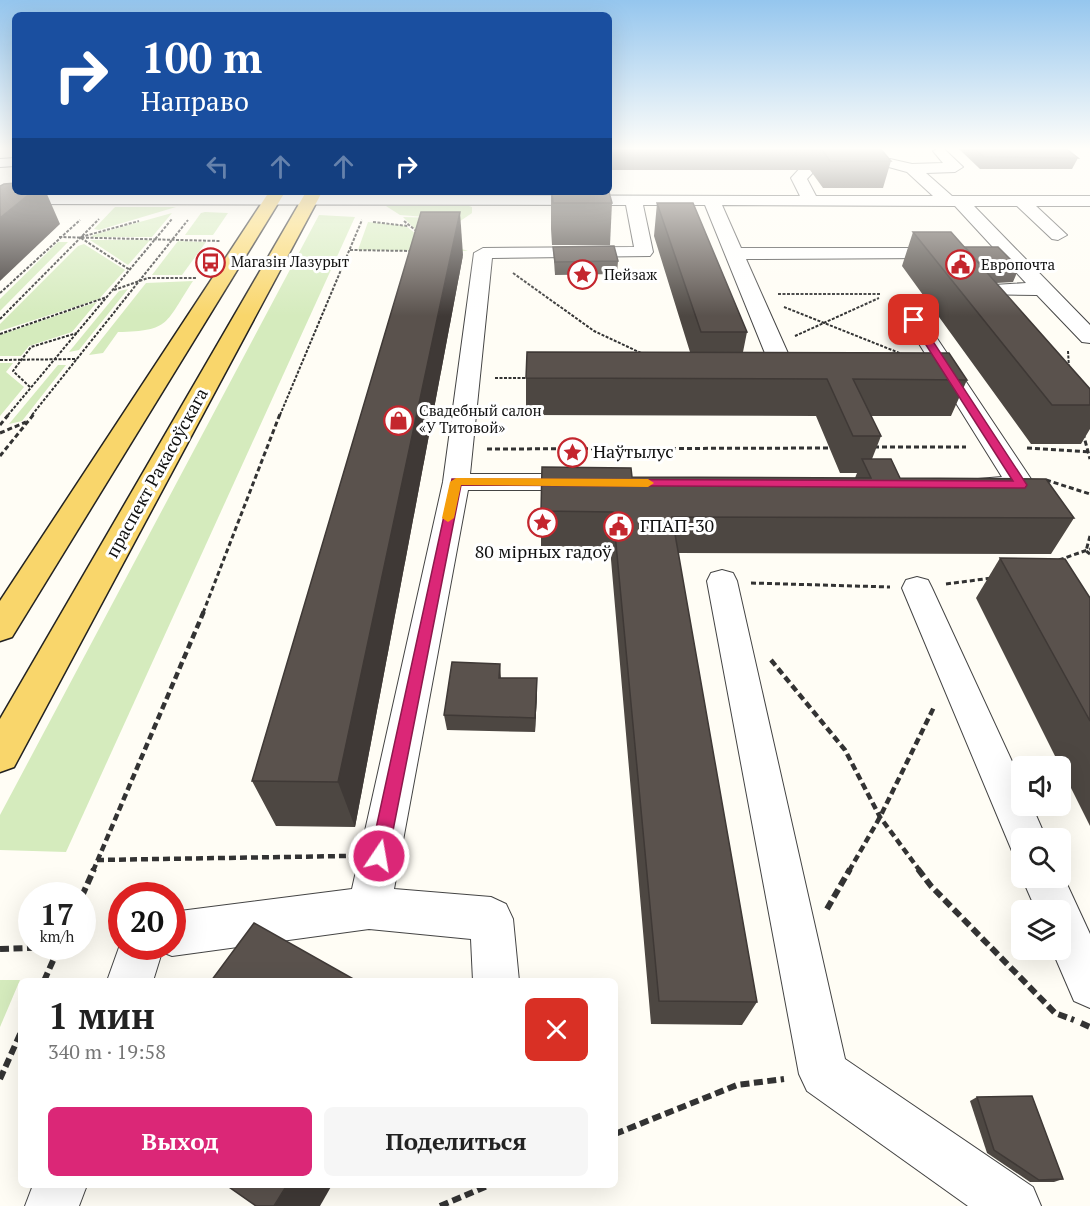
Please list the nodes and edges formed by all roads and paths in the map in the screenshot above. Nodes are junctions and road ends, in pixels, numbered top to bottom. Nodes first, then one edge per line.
1 (22, 203) edge
2 (115, 203) edge
3 (270, 203) edge
4 (308, 203) edge
5 (494, 203) edge
6 (634, 203) edge
7 (712, 203) edge
8 (955, 203) edge
9 (1023, 203) edge
10 (364, 213) dead end
11 (7, 215) edge
12 (399, 216) dead end
13 (82, 217) dead end
14 (174, 217) dead end
15 (191, 217) dead end
16 (147, 219) dead end
17 (492, 219) dead end
18 (362, 220) junction
19 (616, 222) dead end
20 (638, 222) junction
21 (409, 226) junction
22 (417, 233) junction
23 (1058, 235) dead end
24 (428, 236) edge
25 (59, 237) junction
26 (421, 237) edge
27 (81, 238) junction
28 (156, 239) junction
29 (172, 240) junction
30 (219, 248) dead end
31 (350, 250) junction
32 (417, 250) edge
33 (483, 253) junction
34 (931, 253) edge
35 (733, 254) junction
36 (130, 270) junction
37 (199, 278) dead end
38 (140, 282) junction
39 (1041, 289) junction
40 (114, 290) junction
41 (985, 290) edge
42 (0, 293) edge
43 (749, 294) junction
44 (108, 297) junction
45 (903, 302) dead end
46 (1066, 314) junction
47 (0, 319) edge
48 (824, 322) junction
49 (77, 333) junction
50 (0, 334) edge
51 (1090, 337) edge
52 (773, 346) junction
53 (645, 355) edge
54 (56, 359) junction
55 (78, 359) junction
56 (0, 360) edge
57 (21, 360) junction
58 (1069, 369) edge
59 (940, 372) junction
60 (468, 378) junction
61 (536, 378) edge
62 (810, 378) edge
63 (30, 387) junction
64 (27, 422) junction
65 (0, 425) edge
66 (1083, 431) edge
67 (0, 433) edge
68 (869, 447) edge
69 (996, 447) junction
70 (846, 448) edge
71 (459, 449) junction
72 (1089, 452) edge
73 (0, 456) edge
74 (1090, 459) edge
75 (1011, 469) junction
76 (456, 482) junction
77 (609, 483) edge
78 (962, 485) edge
79 (1090, 494) edge
80 (1090, 536) edge
81 (1090, 554) edge
82 (916, 588) dead end
83 (726, 601) joint
84 (0, 628) edge
85 (948, 660) junction
86 (0, 754) edge
87 (880, 817) junction
88 (1022, 828) edge
89 (379, 856) junction
90 (98, 860) junction
91 (88, 882) edge
92 (369, 908) junction
93 (186, 932) edge
94 (1071, 943) edge
95 (18, 948) edge
96 (0, 949) edge
97 (800, 957) junction
98 (53, 960) edge
99 (137, 960) edge
100 (45, 978) edge
101 (131, 978) edge
102 (496, 978) edge
103 (1090, 985) edge
104 (1090, 1027) edge
105 (18, 1039) edge
106 (824, 1074) junction
107 (0, 1079) edge
108 (618, 1133) edge
109 (59, 1188) edge
110 (483, 1188) edge
111 (52, 1206) edge
112 (440, 1206) edge
113 (1014, 1206) edge

1 - 11 lane
2 - 27 path
3 - 84 main road
4 - 86 main road, праспект Ракасоўскага
5 - 17 lane
6 - 20 lane
7 - 35 lane
8 - 39 lane
9 - 23 lane
10 - 18 path
12 - 21 path
13 - 25 path
14 - 28 path
15 - 29 path
16 - 27 path
18 - 21 path
18 - 31 path
19 - 20 lane
20 - 33 lane
21 - 22 path
22 - 24 path
22 - 26 path
25 - 27 path
25 - 42 path
27 - 28 path
27 - 36 path
27 - 47 path
28 - 29 path
28 - 36 path
29 - 30 path
29 - 38 path
31 - 32 path
31 - 90 path
33 - 53 path
33 - 60 lane
34 - 35 lane
35 - 43 lane
36 - 40 path
37 - 38 path
38 - 40 path
38 - 55 path
39 - 41 lane
39 - 46 lane
40 - 44 path
43 - 48 path
43 - 48 path
43 - 52 lane
44 - 49 path
44 - 50 path
45 - 59 lane
46 - 51 lane
46 - 58 path
48 - 52 path
48 - 59 path
49 - 54 path
49 - 57 path
52 - 62 lane
54 - 55 path
54 - 57 path
54 - 63 path
55 - 64 path
56 - 57 path
57 - 63 path
59 - 69 lane
60 - 61 path
60 - 71 lane
63 - 65 path
64 - 67 path
64 - 73 path
66 - 72 path
68 - 69 path
69 - 72 path
69 - 75 lane
70 - 71 path
71 - 76 lane
72 - 74 path
75 - 78 lane
75 - 79 path
76 - 77 lane
76 - 89 lane
80 - 81 path
82 - 85 lane
83 - 87 path
83 - 97 lane
85 - 87 path
85 - 88 lane
87 - 97 path
87 - 104 path
89 - 90 path
89 - 92 lane
90 - 91 path
92 - 93 lane
92 - 102 lane
94 - 103 lane
95 - 96 path
97 - 106 lane
98 - 100 path
99 - 101 lane
105 - 107 path
106 - 108 path
106 - 113 lane
109 - 111 lane
110 - 112 path

